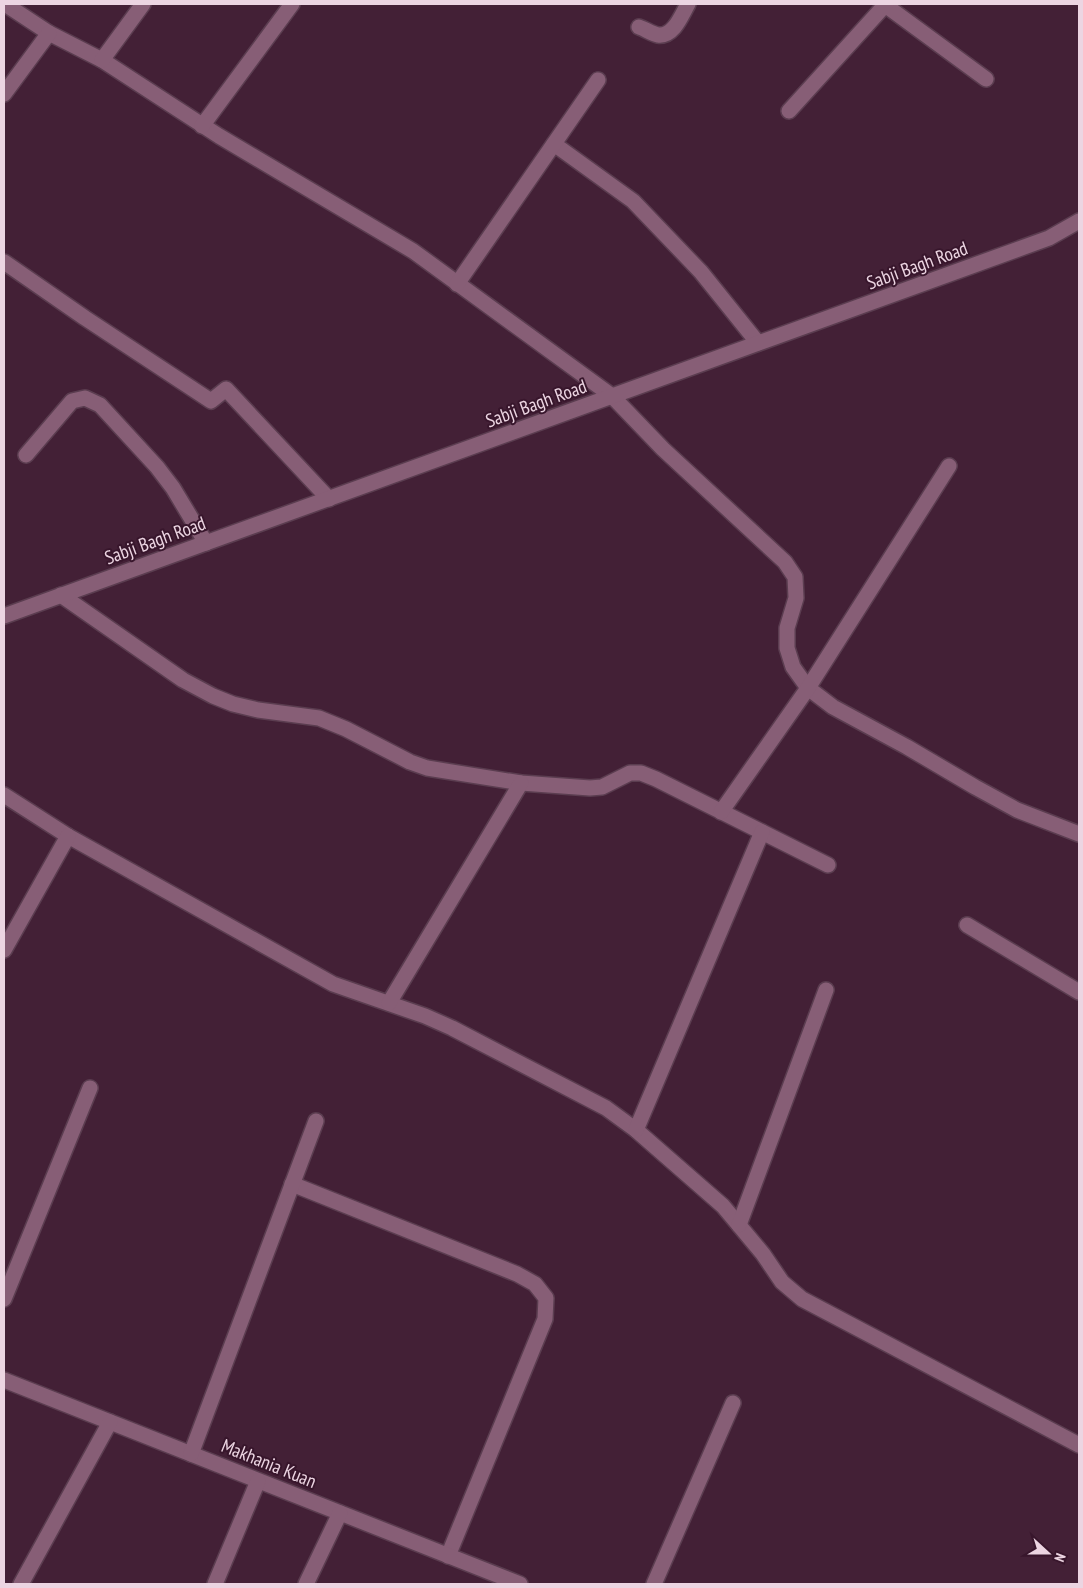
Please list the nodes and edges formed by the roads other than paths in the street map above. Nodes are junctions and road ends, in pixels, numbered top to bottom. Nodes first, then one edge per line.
1 (5, 4) edge
2 (143, 4) edge
3 (292, 4) edge
4 (688, 4) edge
5 (886, 4) edge
6 (639, 27) dead end
7 (50, 32) junction
8 (102, 60) junction
9 (986, 79) dead end
10 (598, 80) dead end
11 (4, 94) edge
12 (789, 111) dead end
13 (202, 126) junction
14 (554, 144) junction
15 (1079, 221) edge
16 (4, 262) edge
17 (457, 284) junction
18 (758, 343) junction
19 (612, 396) junction
20 (26, 455) dead end
21 (949, 466) dead end
22 (329, 499) junction
23 (206, 543) junction
24 (62, 596) junction
25 (4, 616) edge
26 (808, 688) junction
27 (521, 783) junction
28 (4, 795) edge
29 (721, 812) junction
30 (762, 832) junction
31 (1079, 834) edge
32 (68, 836) junction
33 (828, 865) dead end
34 (967, 924) dead end
35 (4, 950) edge
36 (826, 990) dead end
37 (1079, 992) edge
38 (388, 1003) junction
39 (90, 1088) dead end
40 (316, 1121) dead end
41 (636, 1130) junction
42 (292, 1184) junction
43 (739, 1224) junction
44 (4, 1299) edge
45 (4, 1380) edge
46 (733, 1403) dead end
47 (110, 1422) junction
48 (1079, 1444) edge
49 (191, 1454) junction
50 (258, 1480) junction
51 (340, 1513) junction
52 (448, 1556) junction
53 (21, 1584) edge
54 (215, 1584) edge
55 (306, 1584) edge
56 (520, 1584) edge
57 (654, 1584) edge

1 - 7 street
2 - 8 street
3 - 13 street
4 - 6 street
5 - 9 street
5 - 12 street
7 - 8 street
7 - 11 street
8 - 13 street
10 - 14 street
13 - 17 street
14 - 17 street
14 - 18 street
15 - 18 street, Sabji Bagh Road
16 - 22 street
17 - 19 street
18 - 19 street, Sabji Bagh Road
19 - 22 street, Sabji Bagh Road
19 - 26 street
20 - 23 street
21 - 26 street
22 - 23 street, Sabji Bagh Road
23 - 24 street, Sabji Bagh Road
24 - 25 street, Sabji Bagh Road
24 - 27 street
26 - 29 street
26 - 31 street
27 - 29 street
27 - 38 street
28 - 32 street
29 - 30 street
30 - 33 street
30 - 41 street
32 - 35 street
32 - 38 street
34 - 37 street
36 - 43 street
38 - 41 street
39 - 44 street
40 - 42 street
41 - 43 street
42 - 49 street
42 - 52 street
43 - 48 street
45 - 47 street, Makhania Kuan
46 - 57 street
47 - 49 street, Makhania Kuan
47 - 53 street
49 - 50 street, Makhania Kuan
50 - 51 street, Makhania Kuan
50 - 54 street
51 - 52 street, Makhania Kuan
51 - 55 street
52 - 56 street, Makhania Kuan

